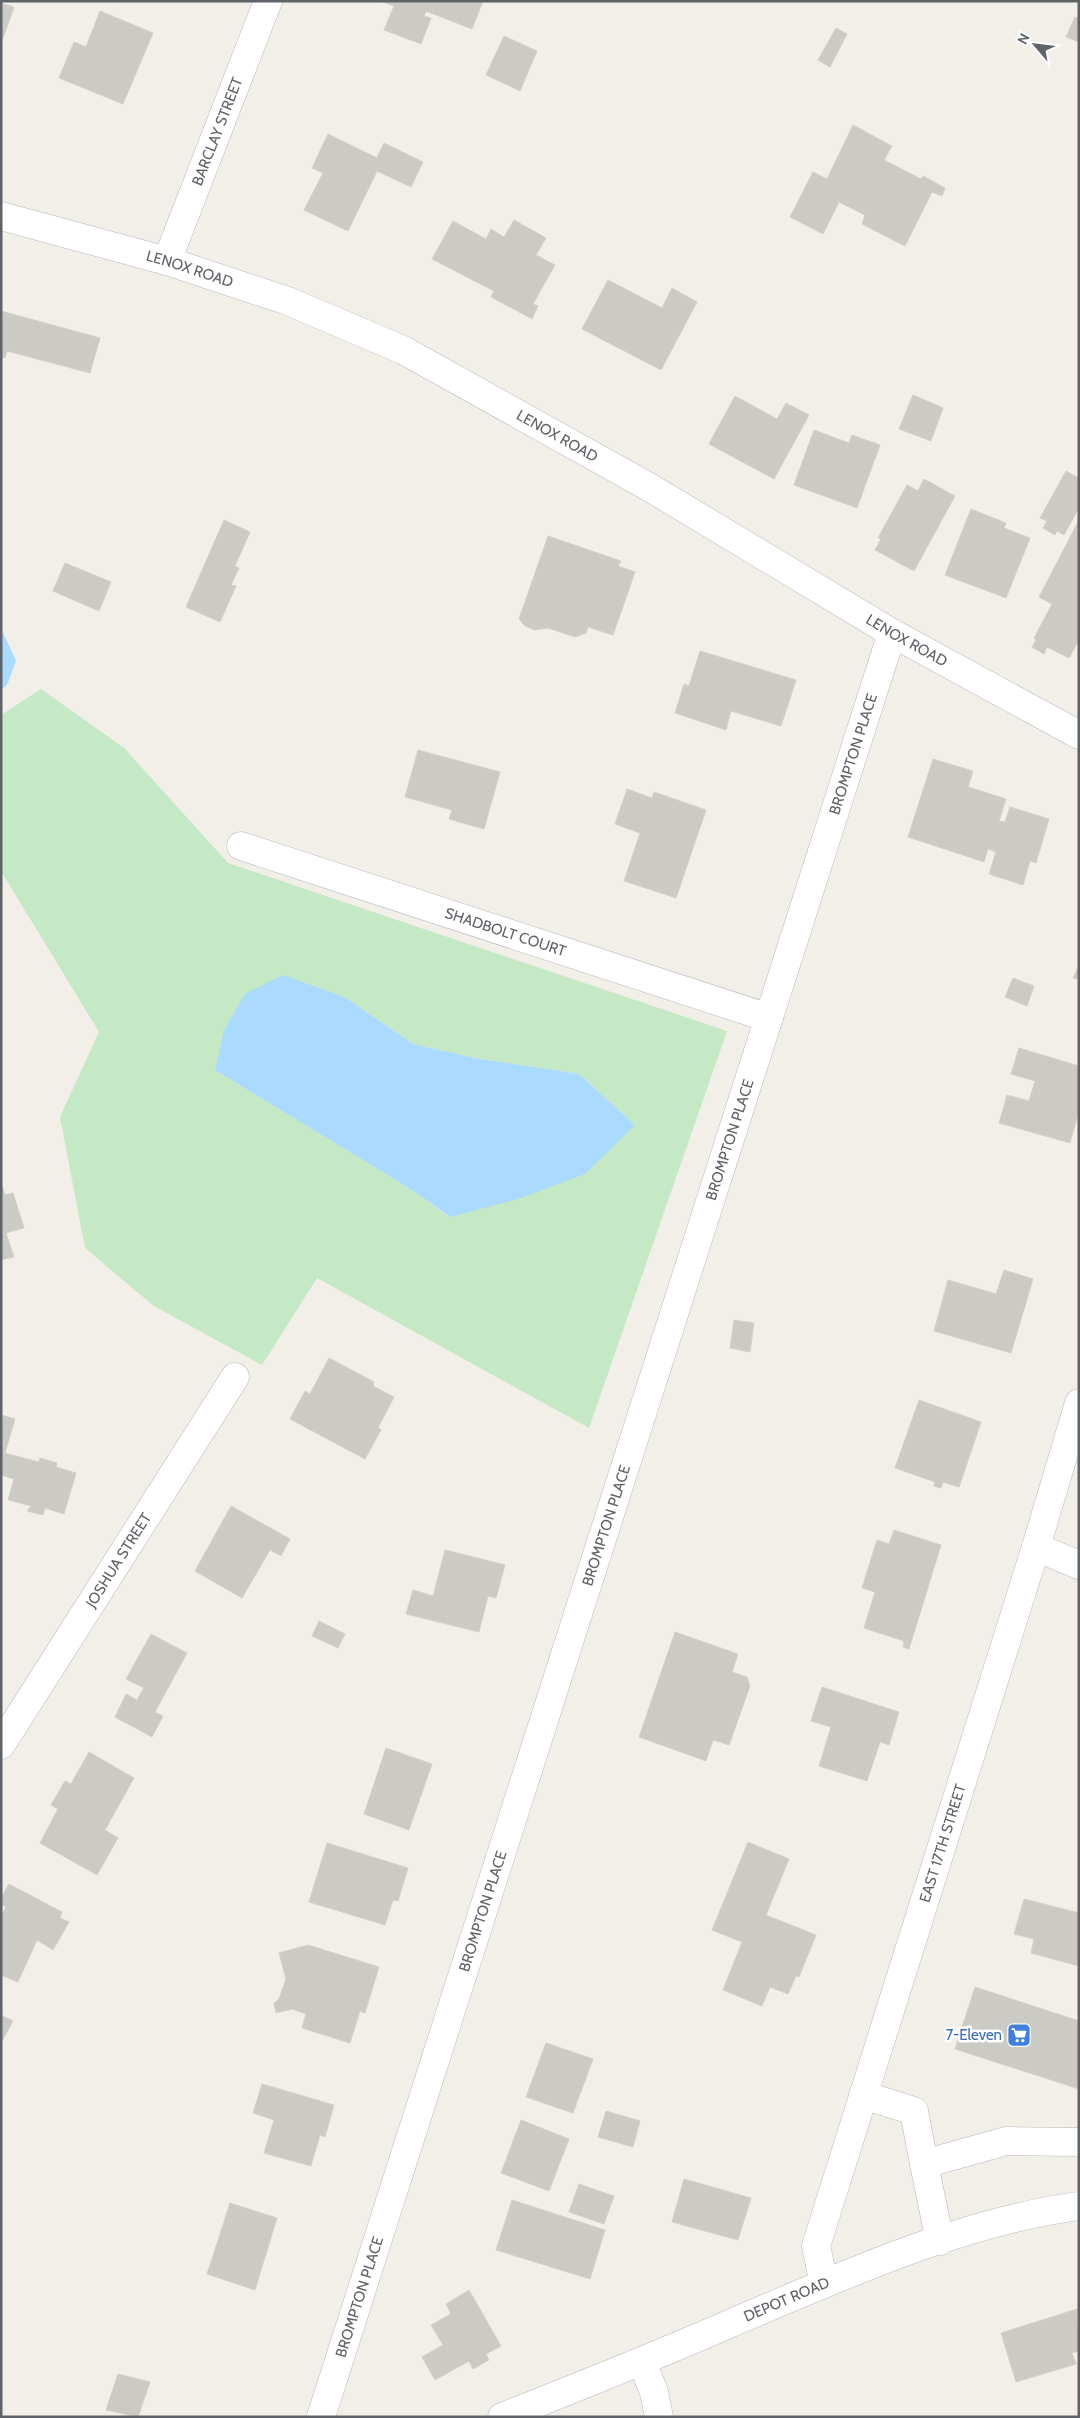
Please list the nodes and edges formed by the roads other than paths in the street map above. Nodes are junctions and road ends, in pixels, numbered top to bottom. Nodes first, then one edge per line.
1 (268, 1) edge
2 (1, 216) edge
3 (167, 261) junction
4 (892, 633) junction
5 (1079, 735) edge
6 (241, 846) dead end
7 (769, 1018) junction
8 (235, 1378) dead end
9 (1079, 1403) edge
10 (1036, 1547) junction
11 (1079, 1565) edge
12 (1, 1745) edge
13 (863, 2095) junction
14 (1079, 2142) edge
15 (924, 2164) junction
16 (1079, 2206) edge
17 (940, 2241) junction
18 (824, 2284) junction
19 (642, 2362) junction
20 (322, 2417) edge
21 (502, 2417) edge
22 (659, 2417) edge

1 - 3 street, BARCLAY STREET
2 - 3 street, LENOX ROAD
3 - 4 street, LENOX ROAD
4 - 5 street, LENOX ROAD
4 - 7 street, BROMPTON PLACE
6 - 7 street, SHADBOLT COURT
7 - 20 street, BROMPTON PLACE
8 - 12 street, JOSHUA STREET
9 - 10 street, EAST 17TH STREET
10 - 11 street
10 - 13 street, EAST 17TH STREET
13 - 15 street
13 - 18 street, EAST 17TH STREET
14 - 15 street
15 - 17 street
16 - 17 street, DEPOT ROAD
17 - 18 street, DEPOT ROAD
18 - 19 street, DEPOT ROAD
19 - 21 street, DEPOT ROAD
19 - 22 street

